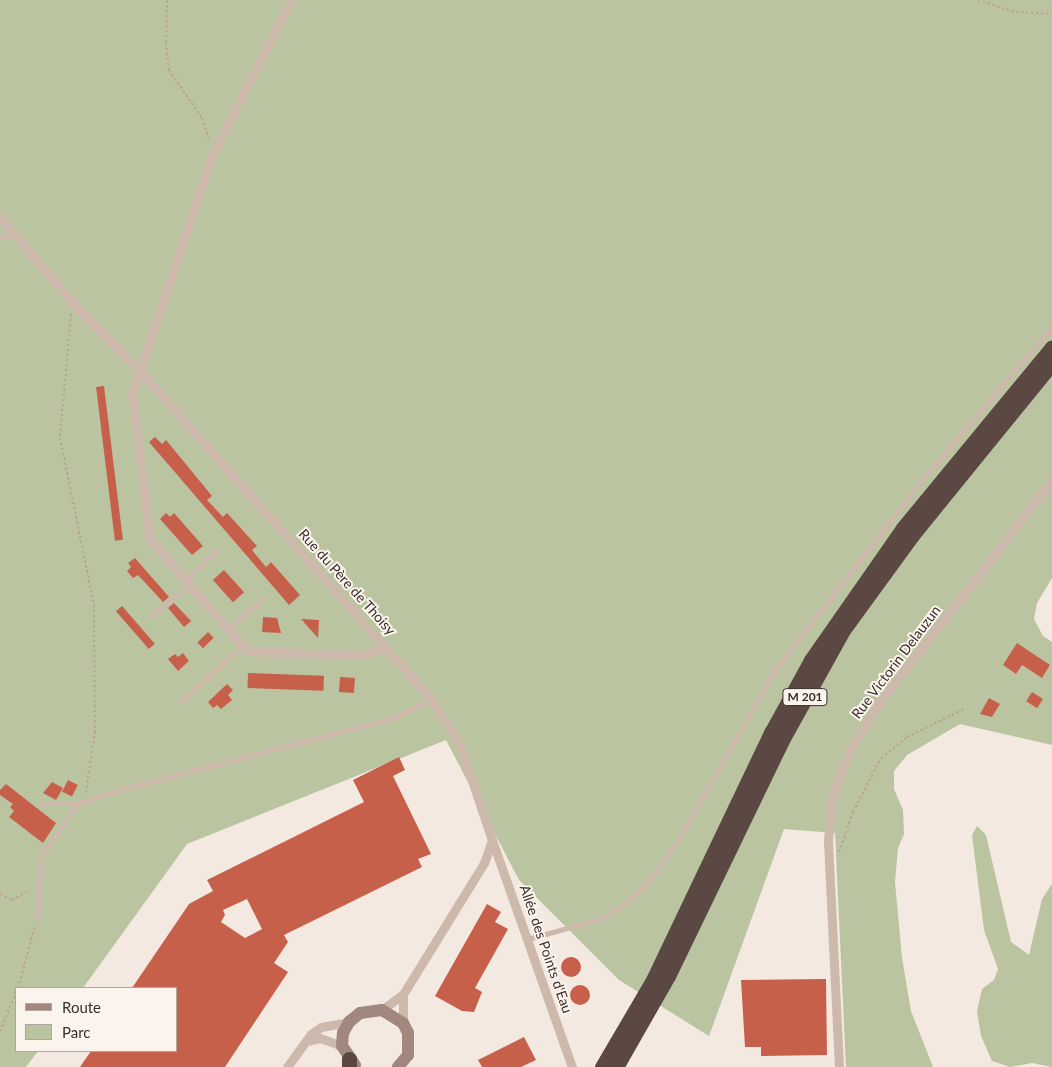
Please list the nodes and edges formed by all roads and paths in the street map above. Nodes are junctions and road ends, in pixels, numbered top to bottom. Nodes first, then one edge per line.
1 (167, 0) edge
2 (291, 0) edge
3 (978, 0) edge
4 (1052, 14) edge
5 (213, 153) junction
6 (0, 218) edge
7 (16, 236) junction
8 (0, 237) edge
9 (72, 302) junction
10 (1052, 326) edge
11 (1052, 347) edge
12 (1052, 363) edge
13 (139, 370) junction
14 (1052, 480) edge
15 (218, 549) dead end
16 (187, 582) junction
17 (263, 599) dead end
18 (152, 616) dead end
19 (228, 629) junction
20 (242, 645) junction
21 (386, 648) junction
22 (431, 699) junction
23 (182, 701) dead end
24 (964, 709) dead end
25 (85, 802) junction
26 (40, 804) dead end
27 (78, 804) junction
28 (492, 840) junction
29 (838, 853) dead end
30 (39, 886) junction
31 (0, 894) edge
32 (37, 919) joint
33 (528, 939) junction
34 (18, 987) edge
35 (15, 994) edge
36 (403, 994) junction
37 (382, 1010) junction
38 (349, 1022) junction
39 (403, 1023) junction
40 (0, 1031) edge
41 (307, 1041) junction
42 (349, 1060) edge
43 (403, 1066) edge
44 (287, 1067) edge
45 (572, 1067) edge
46 (602, 1067) edge
47 (616, 1067) edge
48 (839, 1067) edge

1 - 5 path
2 - 5 street
3 - 4 path
5 - 13 street
6 - 7 street, Rue du Père de Thoisy
7 - 8 lane
7 - 9 street, Rue du Père de Thoisy
9 - 13 street, Rue du Père de Thoisy
9 - 25 path
10 - 33 lane
11 - 46 highway, M 201
12 - 47 highway, M 201
13 - 16 street
13 - 21 street, Rue du Père de Thoisy
14 - 48 street, Rue Victorin Delauzun
15 - 16 lane
16 - 18 lane
16 - 19 street
17 - 19 lane
19 - 20 street
20 - 21 street
20 - 23 lane
21 - 22 street, Rue du Père de Thoisy
22 - 25 lane
22 - 28 street, Rue du Père de Thoisy
24 - 29 path
25 - 27 lane
26 - 27 lane
27 - 30 lane
28 - 33 street, Allée des Points d'Eau
28 - 36 street
30 - 31 path
30 - 32 lane
32 - 34 path
33 - 45 street, Allée des Points d'Eau
35 - 40 path
36 - 37 street
36 - 39 street
37 - 38 main road
37 - 39 main road
38 - 41 street
38 - 42 main road
39 - 43 main road
41 - 42 street
41 - 44 street

